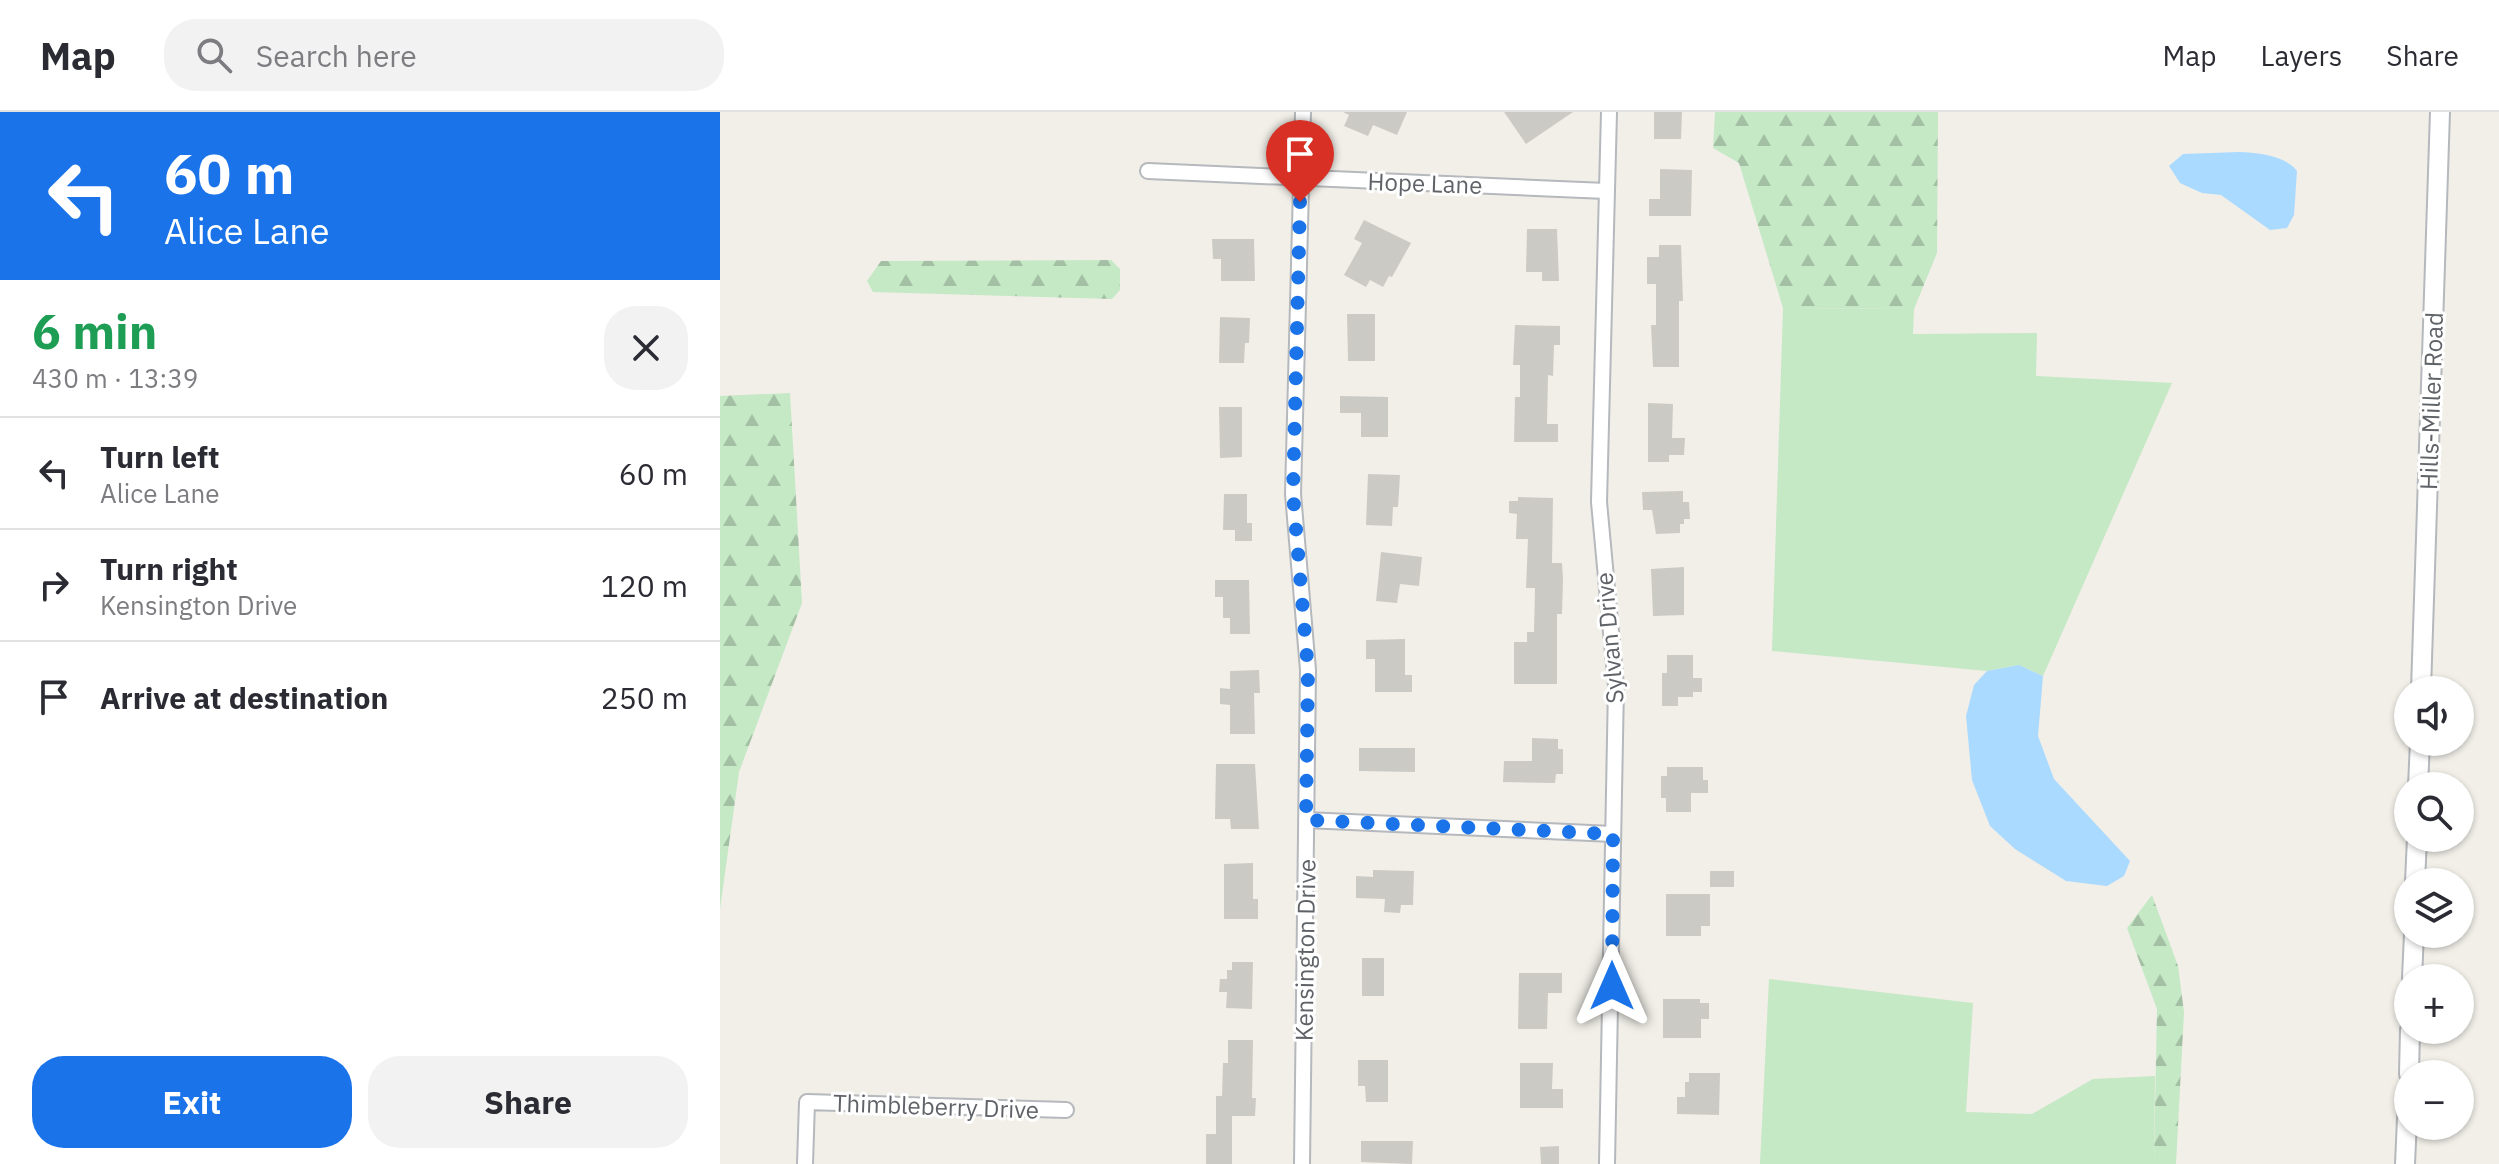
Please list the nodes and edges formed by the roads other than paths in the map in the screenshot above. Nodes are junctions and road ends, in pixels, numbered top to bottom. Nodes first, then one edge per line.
1 (1303, 112) edge
2 (1609, 112) edge
3 (2440, 112) edge
4 (1148, 171) dead end
5 (1301, 177) junction
6 (1606, 191) junction
7 (2421, 676) edge
8 (1306, 820) junction
9 (1613, 834) junction
10 (1066, 1110) dead end
11 (2406, 1140) edge
12 (805, 1164) edge
13 (1302, 1164) edge
14 (1607, 1164) edge
15 (2405, 1164) edge

1 - 5 street, Kensington Drive
2 - 6 street, Sylvan Drive
3 - 7 street, Hills-Miller Road
4 - 5 street, Hope Lane
5 - 6 street, Hope Lane
5 - 8 street, Kensington Drive
6 - 9 street, Sylvan Drive
8 - 9 street
8 - 13 street, Kensington Drive
9 - 14 street, Sylvan Drive
10 - 12 street, Thimbleberry Drive
11 - 15 street

